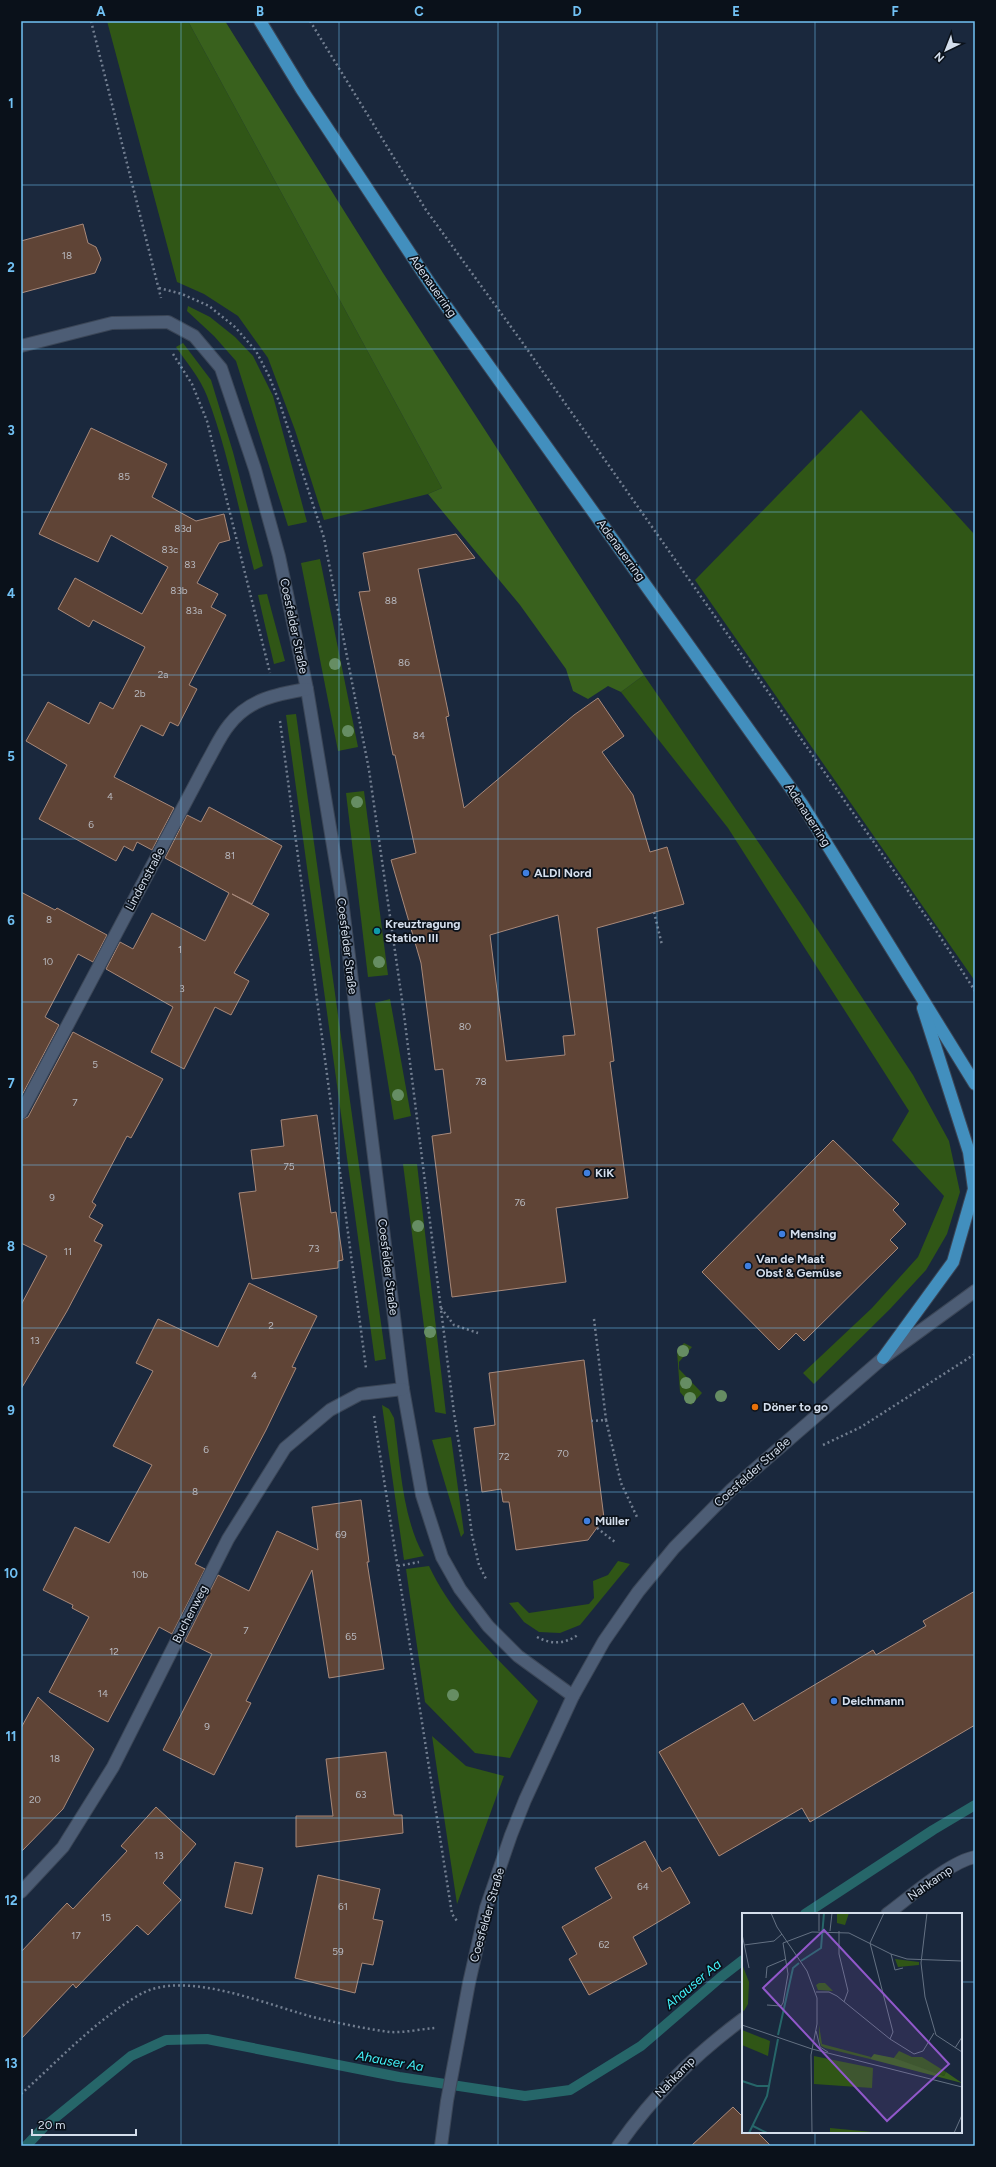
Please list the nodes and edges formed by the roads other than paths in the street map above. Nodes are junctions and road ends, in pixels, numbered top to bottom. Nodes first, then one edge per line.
1 (260, 21) edge
2 (21, 346) edge
3 (307, 689) junction
4 (918, 990) junction
5 (975, 1084) edge
6 (21, 1113) edge
7 (975, 1290) edge
8 (883, 1358) junction
9 (403, 1389) junction
10 (573, 1696) junction
11 (975, 1857) edge
12 (21, 1892) edge
13 (887, 1913) edge
14 (742, 2020) edge
15 (441, 2146) edge
16 (618, 2146) edge

1 - 4 main road, Adenauerring
2 - 3 street, Coesfelder Straße
3 - 6 street, Lindenstraße
3 - 9 street, Coesfelder Straße
4 - 5 main road, Adenauerring
4 - 8 main road
7 - 8 street, Coesfelder Straße
8 - 10 street, Coesfelder Straße
9 - 10 street, Coesfelder Straße
9 - 12 street, Buchenweg
10 - 15 street, Coesfelder Straße
11 - 13 street, Nahkamp
14 - 16 street, Nahkamp

